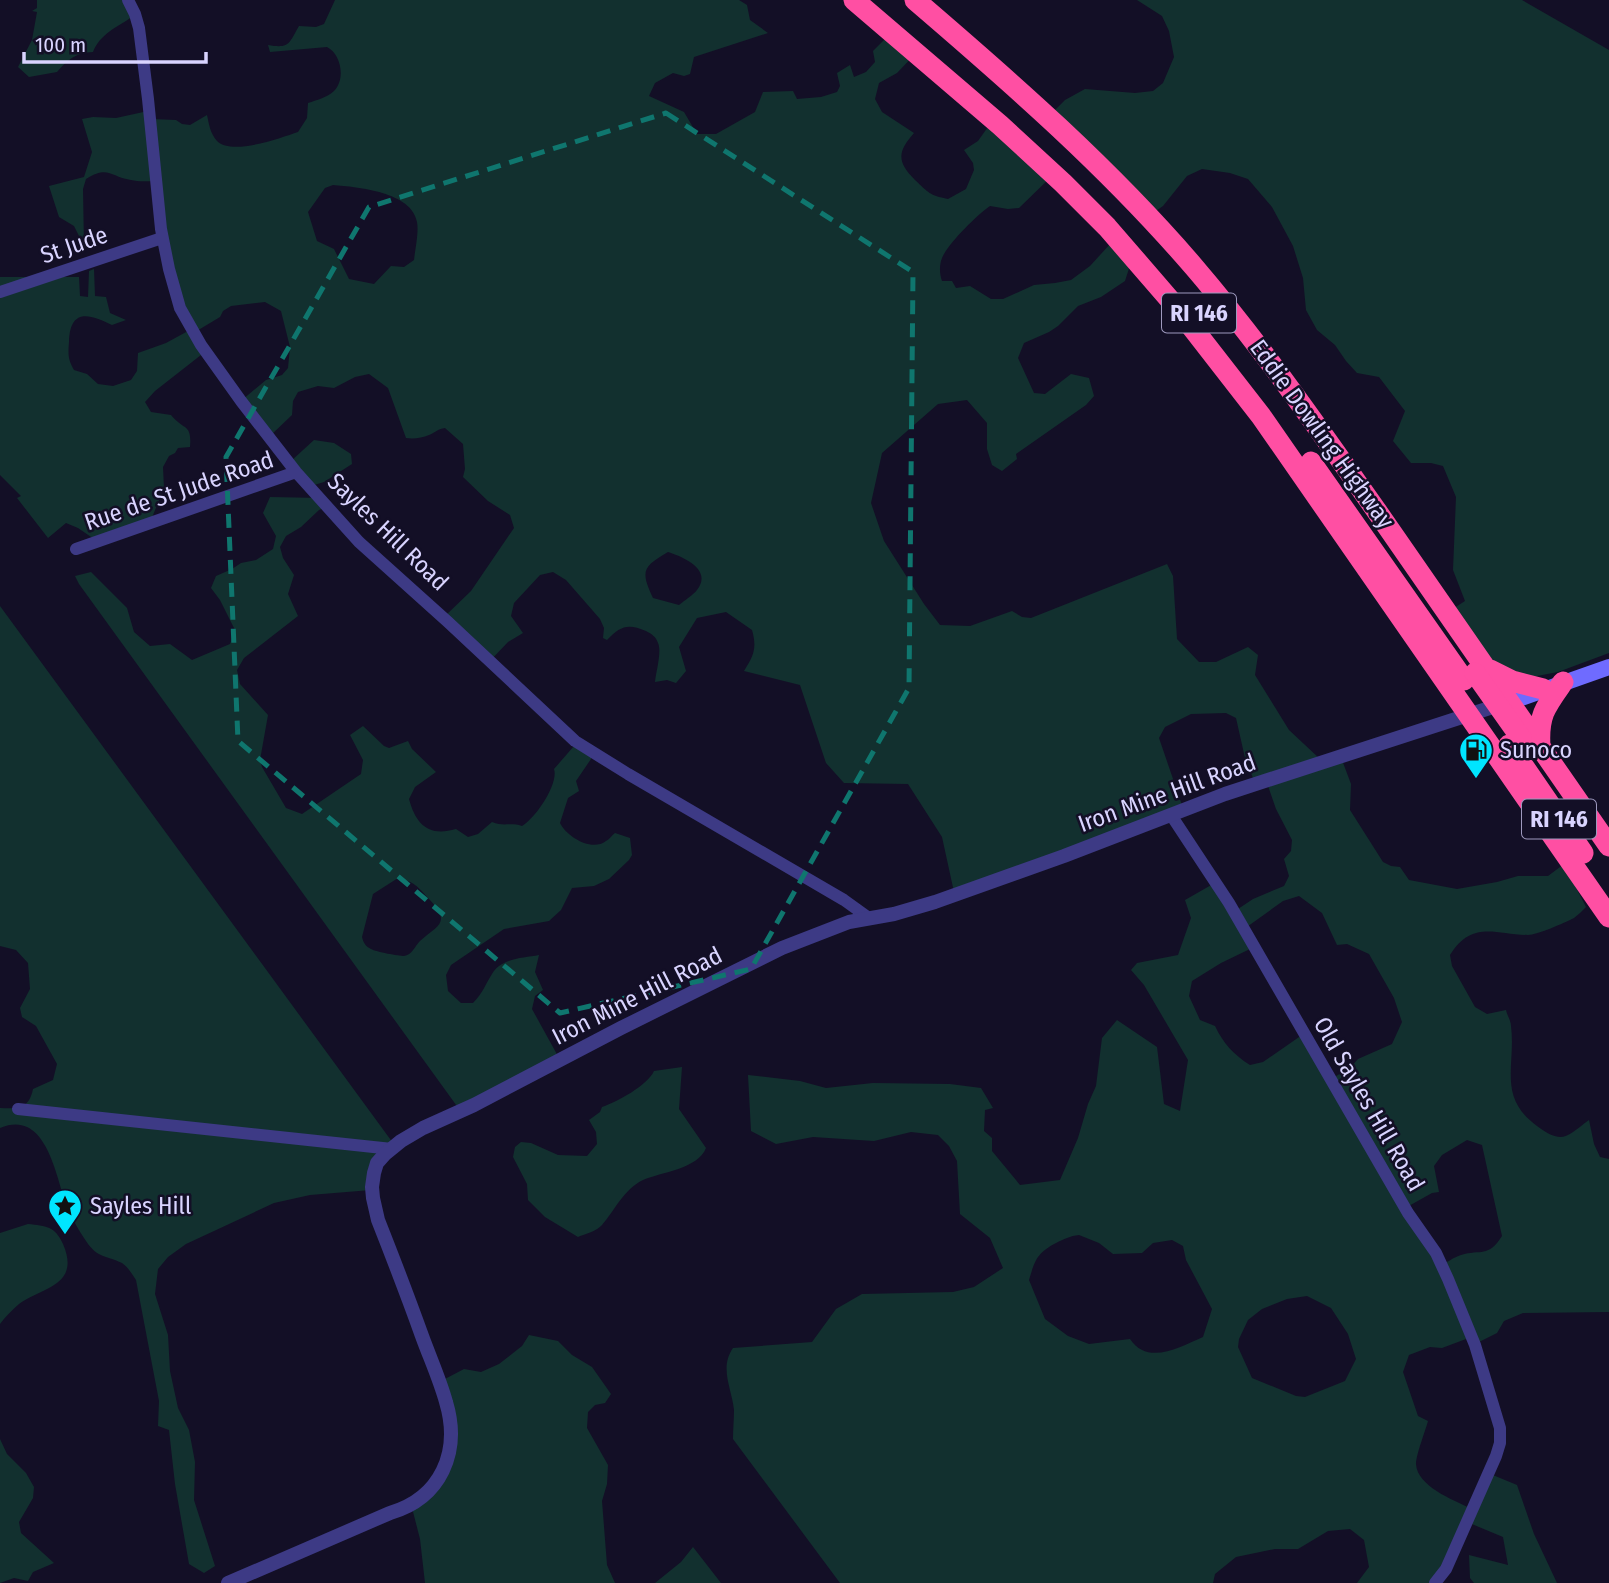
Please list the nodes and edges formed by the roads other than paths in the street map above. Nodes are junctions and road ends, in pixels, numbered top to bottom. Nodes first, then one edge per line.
1 (128, 0) edge
2 (854, 0) edge
3 (873, 0) edge
4 (897, 0) edge
5 (915, 0) edge
6 (162, 237) junction
7 (0, 292) edge
8 (296, 472) junction
9 (76, 550) dead end
10 (1609, 667) edge
11 (1475, 674) junction
12 (1553, 686) junction
13 (1510, 702) junction
14 (1469, 715) junction
15 (1523, 743) junction
16 (1171, 815) junction
17 (1609, 846) edge
18 (1609, 866) edge
19 (1609, 892) edge
20 (1609, 916) edge
21 (869, 918) junction
22 (18, 1109) dead end
23 (392, 1149) junction
24 (228, 1583) edge
25 (1435, 1583) edge

1 - 6 street, Sayles Hill Road
2 - 14 highway
3 - 11 highway, Eddie Dowling Highway / RI 146
4 - 11 highway, Eddie Dowling Highway / RI 146
5 - 11 highway
6 - 7 street, St Jude
6 - 8 street, Sayles Hill Road
8 - 9 street, Rue de St Jude Road
8 - 21 street, Sayles Hill Road
10 - 12 main road
11 - 12 highway
11 - 13 highway
11 - 15 highway, Eddie Dowling Highway / RI 146, bridge
12 - 13 main road
12 - 15 highway
13 - 14 street
13 - 15 highway
14 - 16 street, Iron Mine Hill Road
14 - 20 highway
15 - 17 highway
15 - 18 highway, Eddie Dowling Highway / RI 146
15 - 19 highway, Eddie Dowling Highway / RI 146
16 - 21 street, Iron Mine Hill Road
16 - 25 street, Old Sayles Hill Road
21 - 23 street, Iron Mine Hill Road
22 - 23 street
23 - 24 street, Iron Mine Hill Road

